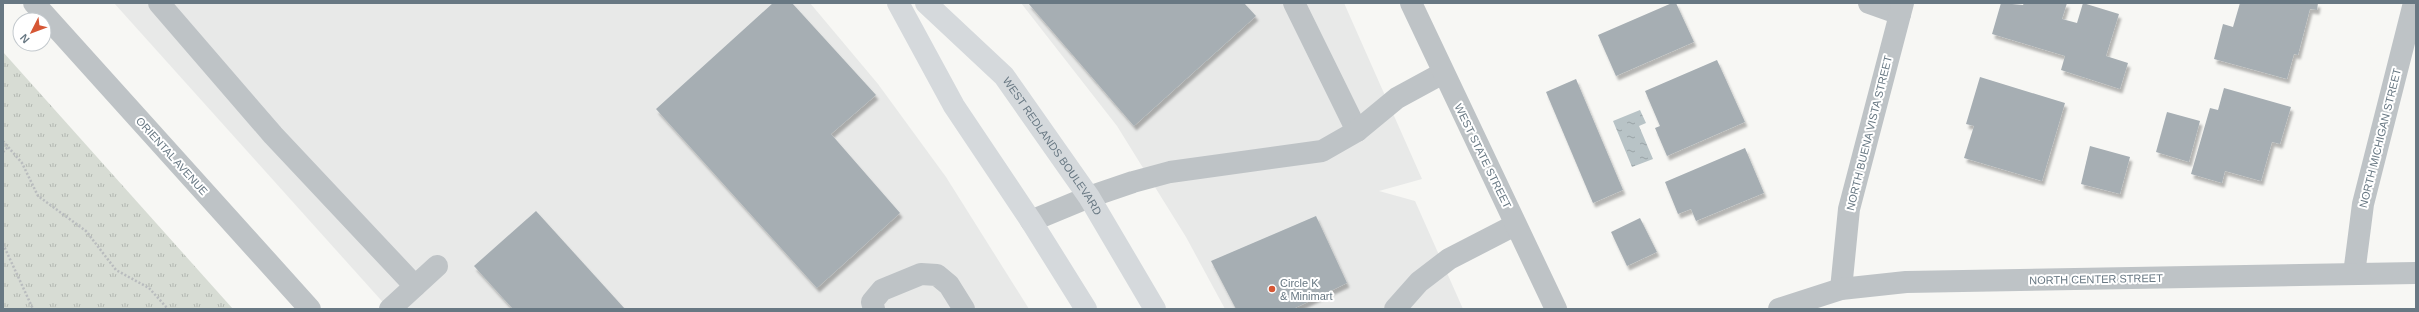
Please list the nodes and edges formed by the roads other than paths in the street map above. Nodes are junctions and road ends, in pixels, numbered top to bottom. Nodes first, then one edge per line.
1 (34, 3) edge
2 (158, 3) edge
3 (898, 3) edge
4 (926, 3) edge
5 (1294, 3) edge
6 (1411, 3) edge
7 (1869, 3) edge
8 (2414, 3) edge
9 (1901, 8) edge
10 (1442, 73) junction
11 (1357, 132) junction
12 (1089, 197) junction
13 (1031, 221) junction
14 (1515, 225) junction
15 (437, 266) dead end
16 (2354, 274) junction
17 (2416, 274) edge
18 (415, 286) junction
19 (1842, 289) junction
20 (310, 309) edge
21 (390, 309) edge
22 (874, 309) edge
23 (964, 309) edge
24 (1086, 309) edge
25 (1155, 309) edge
26 (1395, 309) edge
27 (1556, 309) edge
28 (1779, 309) edge

1 - 20 street, ORIENTAL AVENUE
2 - 18 street
3 - 13 main road
4 - 12 main road, WEST REDLANDS BOULEVARD
5 - 11 street
6 - 10 street, WEST STATE STREET
7 - 9 street
8 - 16 street, NORTH MICHIGAN STREET
9 - 19 street, NORTH BUENA VISTA STREET
10 - 11 street
10 - 14 street, WEST STATE STREET
11 - 12 street
12 - 13 street
12 - 25 main road, WEST REDLANDS BOULEVARD
13 - 24 main road
14 - 26 street
14 - 27 street, WEST STATE STREET
15 - 18 street
16 - 17 street, NORTH CENTER STREET
16 - 19 street, NORTH CENTER STREET
18 - 21 street
19 - 28 street, NORTH CENTER STREET
22 - 23 street

